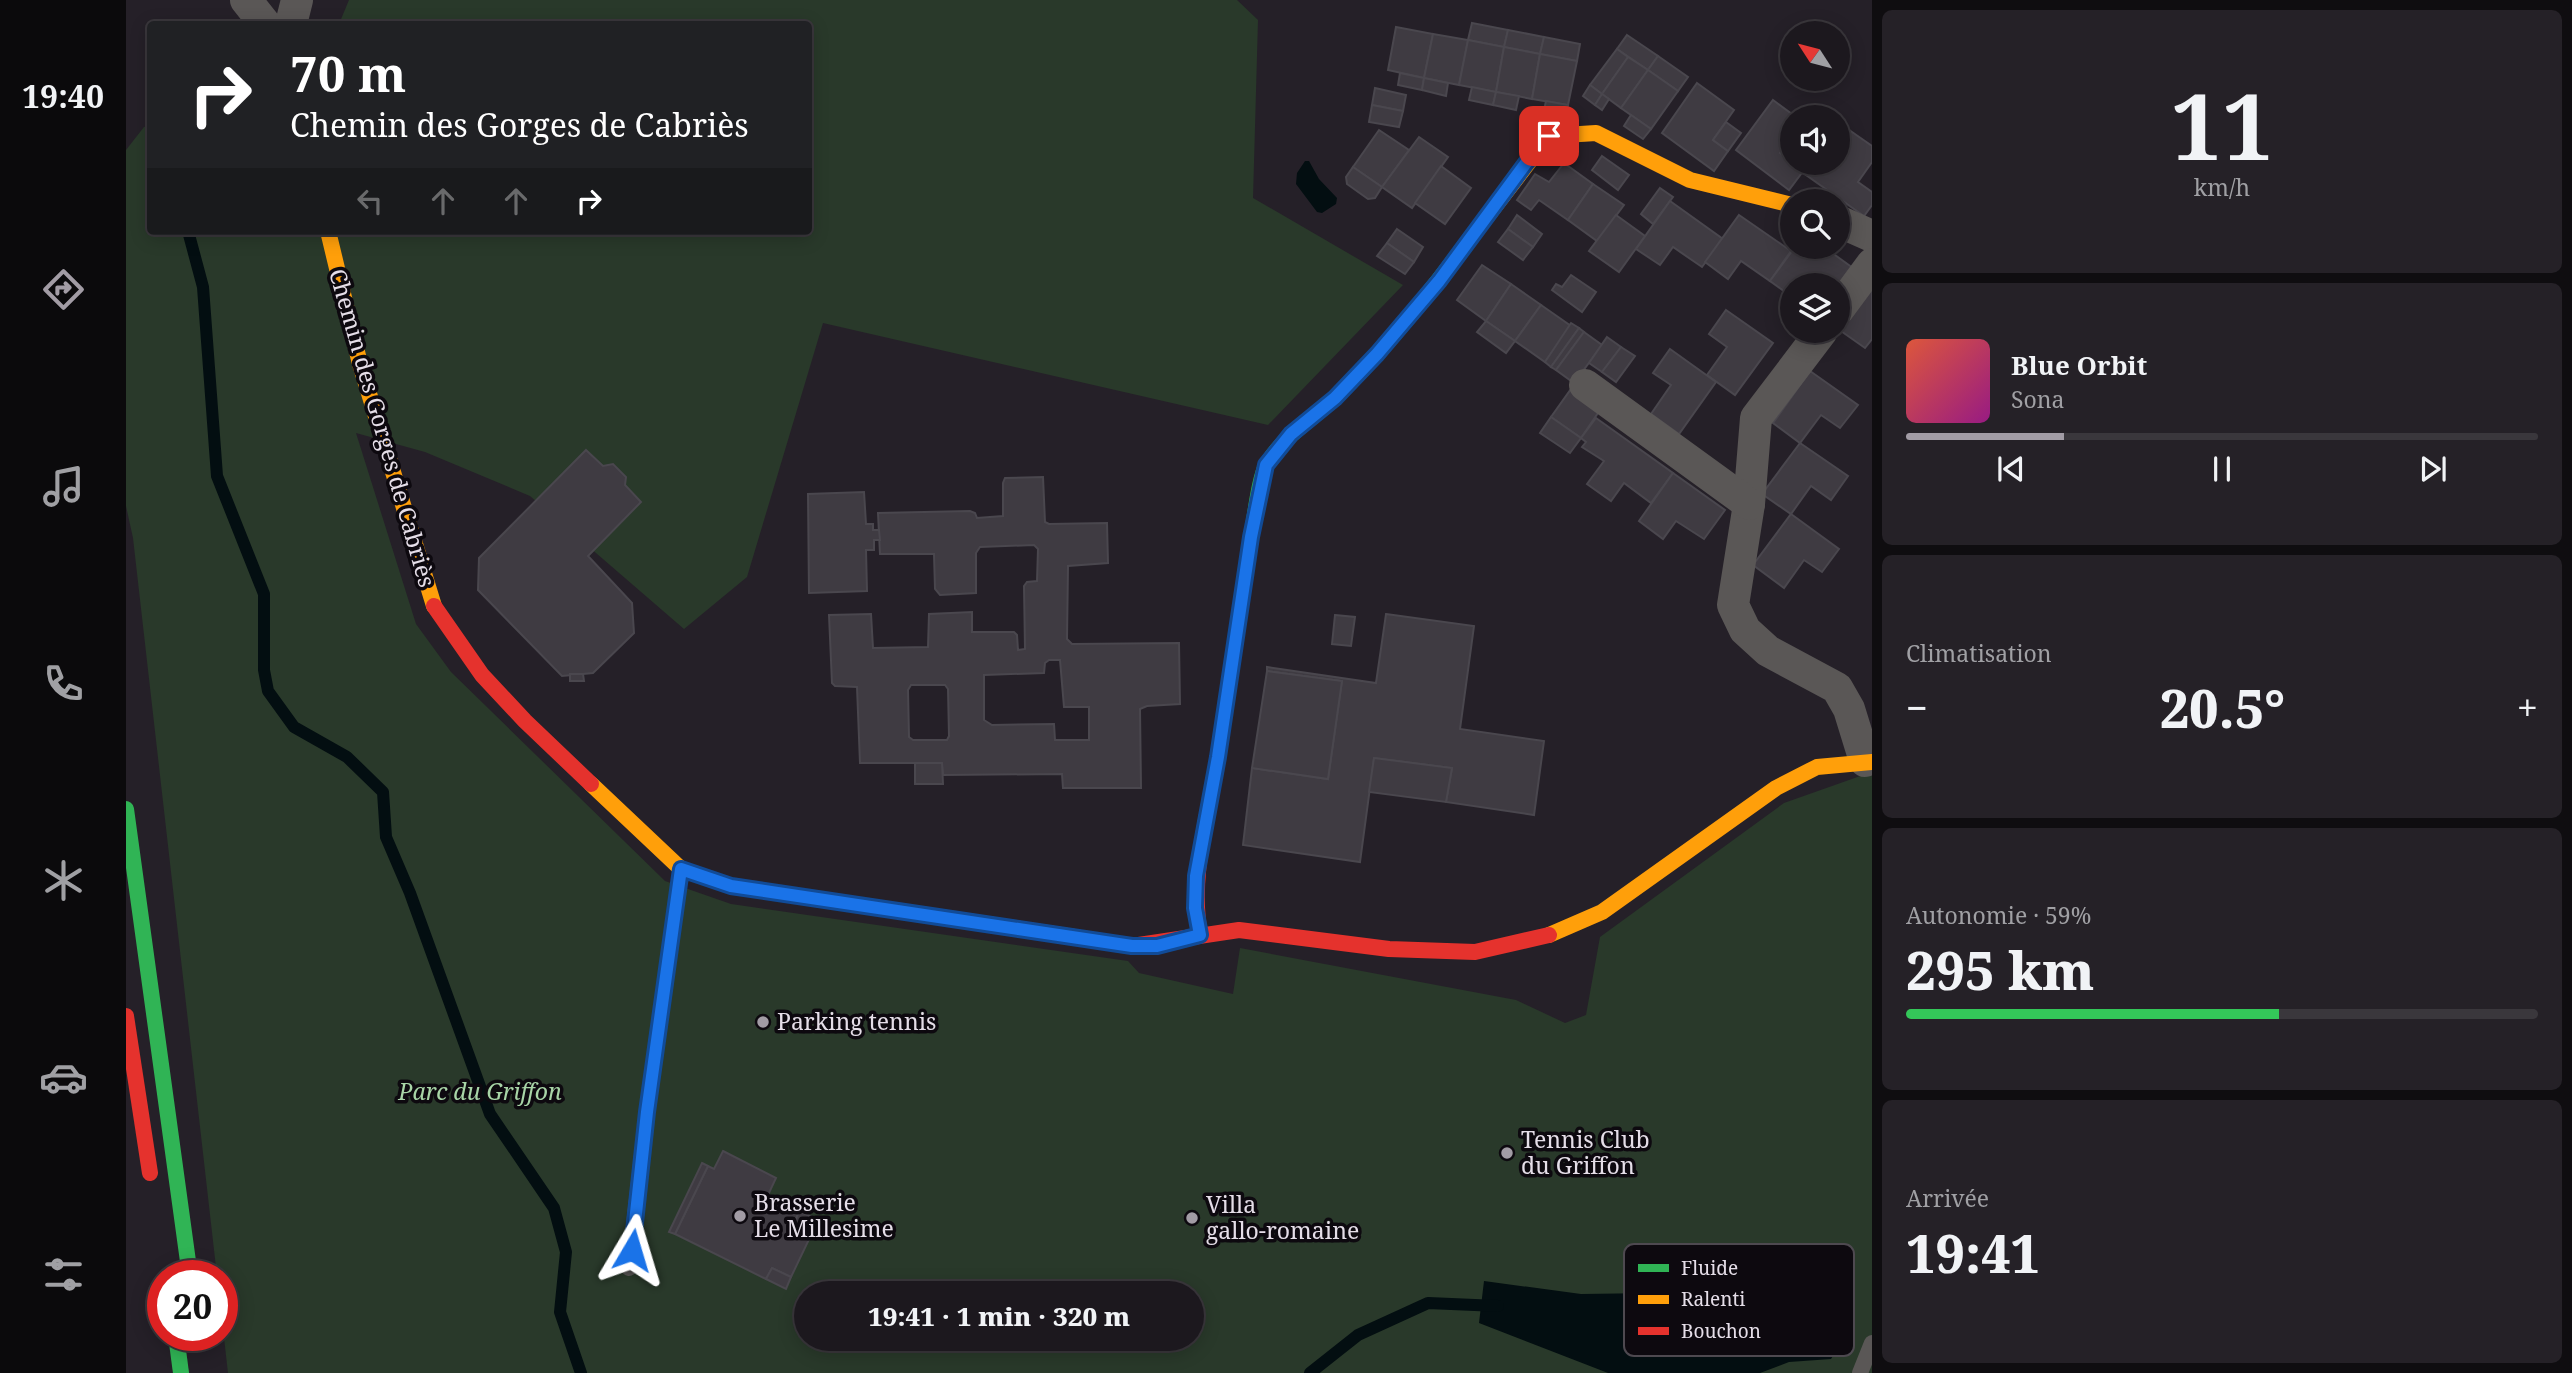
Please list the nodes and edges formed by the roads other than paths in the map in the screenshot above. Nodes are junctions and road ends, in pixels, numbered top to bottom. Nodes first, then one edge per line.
1 (246, 0) edge
2 (297, 0) edge
3 (263, 21) edge
4 (292, 21) edge
5 (1780, 202) edge
6 (1850, 226) edge
7 (329, 235) edge
8 (1872, 236) edge
9 (1872, 264) edge
10 (1850, 294) edge
11 (1813, 343) edge
12 (1586, 385) dead end
13 (1749, 504) junction
14 (1868, 762) edge
15 (126, 809) edge
16 (681, 869) junction
17 (1200, 935) junction
18 (126, 1016) edge
19 (154, 1194) dead end
20 (188, 1260) edge
21 (629, 1268) dead end
22 (1872, 1343) edge
23 (178, 1351) edge
24 (181, 1373) edge
25 (1860, 1373) edge

1 - 3 street
2 - 4 street
5 - 17 main road
6 - 8 street
7 - 16 main road, Chemin des Gorges de Cabriès
9 - 10 street
11 - 13 street
12 - 13 street
13 - 14 street
14 - 17 main road, Chemin des Gorges de Cabriès
15 - 20 main road
16 - 17 main road, Chemin des Gorges de Cabriès
16 - 21 lane
18 - 19 main road
22 - 25 lane
23 - 24 main road

